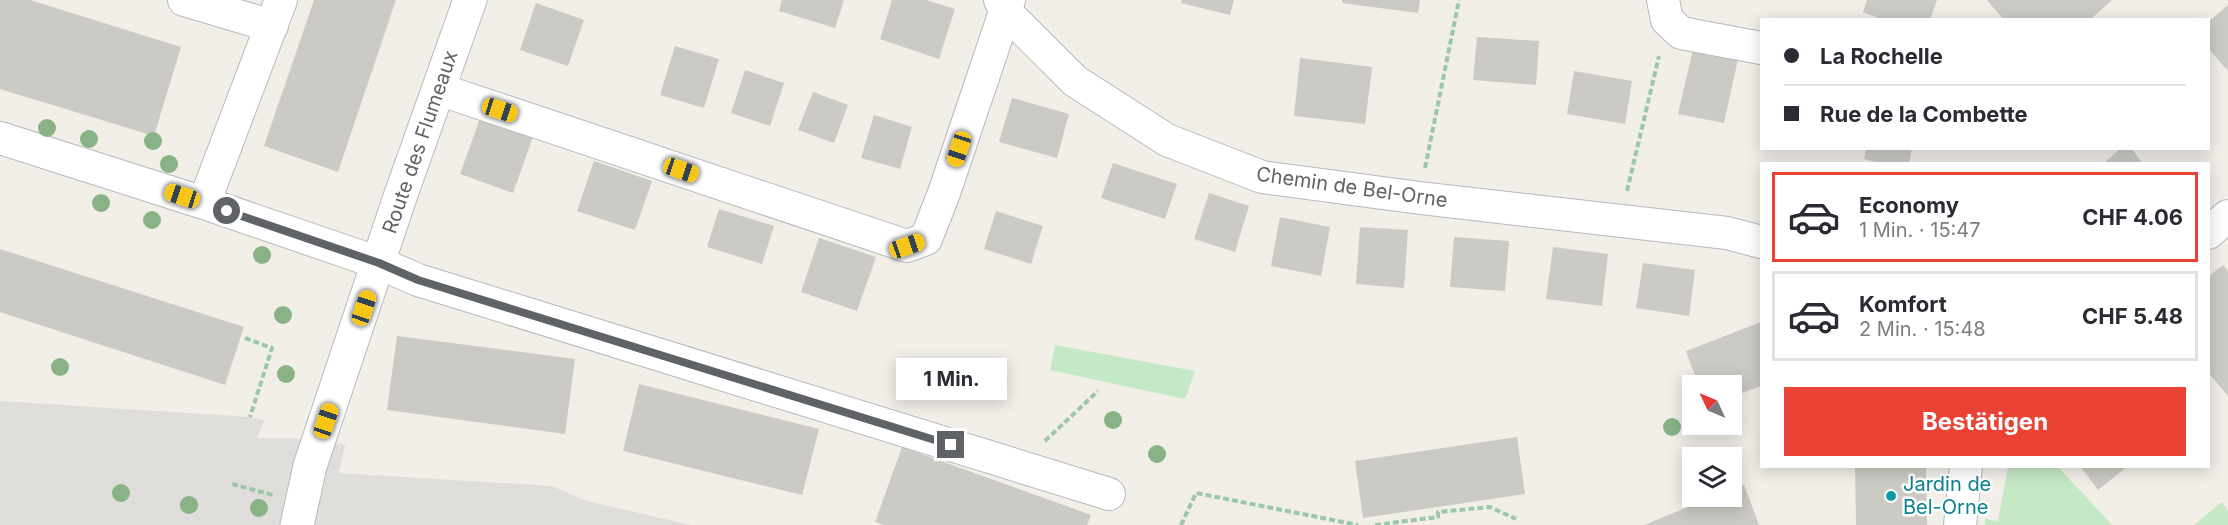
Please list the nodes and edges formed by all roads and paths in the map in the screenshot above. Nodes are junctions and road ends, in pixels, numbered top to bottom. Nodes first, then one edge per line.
1 (184, 0) edge
2 (470, 0) edge
3 (974, 0) edge
4 (1459, 0) edge
5 (1005, 4) edge
6 (1665, 10) edge
7 (277, 13) edge
8 (1760, 48) edge
9 (438, 89) junction
10 (0, 138) edge
11 (1424, 175) dead end
12 (204, 203) junction
13 (2228, 216) edge
14 (1620, 221) junction
15 (2210, 230) edge
16 (1760, 242) edge
17 (379, 263) junction
18 (245, 338) dead end
19 (1098, 391) dead end
20 (250, 417) dead end
21 (1018, 466) junction
22 (1966, 468) edge
23 (232, 484) dead end
24 (1109, 494) dead end
25 (279, 497) dead end
26 (1516, 519) dead end
27 (297, 525) edge
28 (1181, 525) edge
29 (1358, 525) edge
30 (1375, 525) edge
31 (1960, 525) edge

1 - 7 street
2 - 9 street, Route des Flumeaux
3 - 5 street
4 - 11 path
5 - 9 street
5 - 14 street, Chemin de Bel-Orne
6 - 8 street
6 - 14 path
7 - 12 street
9 - 17 street, Route des Flumeaux
10 - 12 street
12 - 17 street
13 - 15 street
14 - 16 street, Chemin de Bel-Orne
17 - 21 street
17 - 27 street, Route des Flumeaux
18 - 20 path
19 - 21 path
21 - 24 street
22 - 31 street
23 - 25 path
26 - 30 path
28 - 29 path

